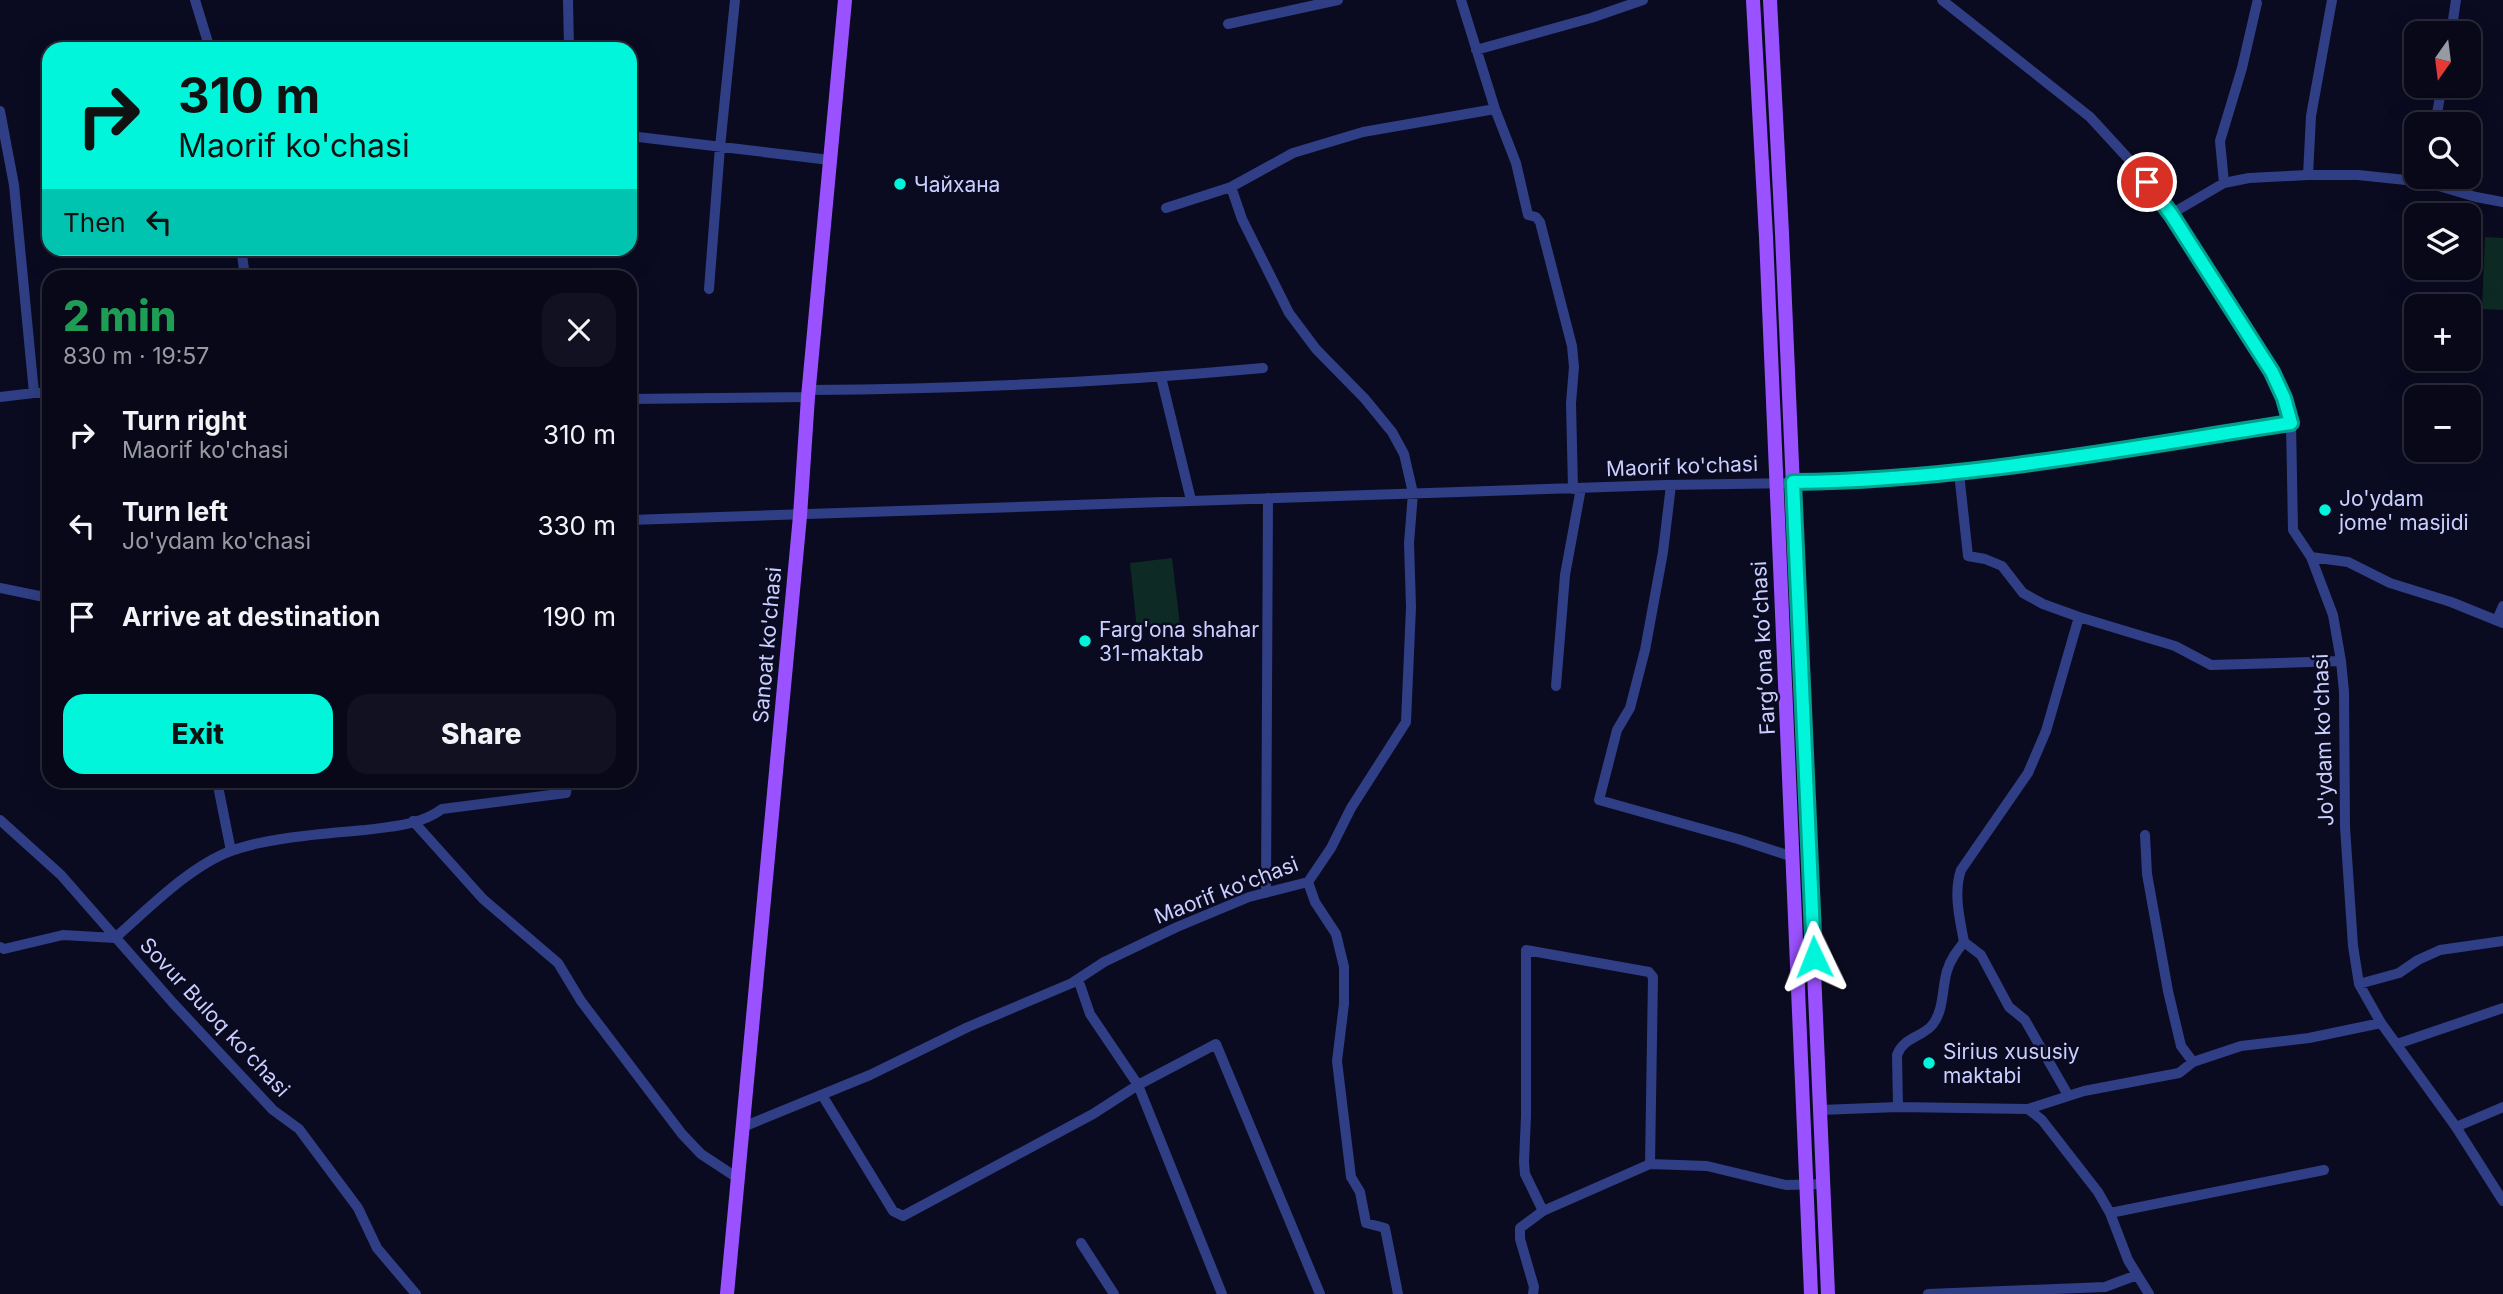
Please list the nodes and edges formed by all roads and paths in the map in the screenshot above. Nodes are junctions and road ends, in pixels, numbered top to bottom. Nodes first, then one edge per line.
1 (195, 0) edge
2 (568, 0) edge
3 (735, 0) edge
4 (845, 0) edge
5 (1338, 0) edge
6 (1461, 0) edge
7 (1643, 0) edge
8 (1753, 0) edge
9 (1769, 0) edge
10 (1942, 0) edge
11 (2332, 0) edge
12 (2456, 0) edge
13 (2257, 3) dead end
14 (2453, 21) edge
15 (1228, 24) dead end
16 (208, 42) edge
17 (569, 42) edge
18 (1476, 50) junction
19 (1495, 109) junction
20 (0, 111) edge
21 (637, 137) edge
22 (720, 147) junction
23 (830, 160) junction
24 (2308, 175) junction
25 (2404, 178) edge
26 (2224, 183) junction
27 (1231, 187) junction
28 (2453, 189) edge
29 (2503, 202) edge
30 (1166, 208) dead end
31 (2171, 214) junction
32 (709, 289) dead end
33 (1263, 368) dead end
34 (1161, 377) junction
35 (34, 393) junction
36 (42, 393) edge
37 (808, 394) junction
38 (0, 397) edge
39 (637, 398) edge
40 (2291, 423) junction
41 (1959, 473) junction
42 (1793, 482) junction
43 (1776, 483) junction
44 (1671, 485) junction
45 (1577, 489) junction
46 (1413, 494) junction
47 (1268, 498) junction
48 (1191, 500) junction
49 (800, 516) junction
50 (637, 520) edge
51 (2311, 557) junction
52 (0, 588) edge
53 (42, 597) edge
54 (2503, 606) edge
55 (2079, 617) junction
56 (2500, 622) edge
57 (2341, 662) junction
58 (1556, 686) dead end
59 (218, 788) edge
60 (567, 788) edge
61 (0, 820) edge
62 (413, 821) junction
63 (2145, 835) dead end
64 (231, 851) junction
65 (1793, 857) junction
66 (1308, 883) junction
67 (1266, 893) junction
68 (115, 938) junction
69 (2503, 941) edge
70 (1964, 942) junction
71 (0, 947) edge
72 (1078, 979) junction
73 (2359, 984) junction
74 (2503, 1009) edge
75 (2381, 1023) junction
76 (2397, 1044) junction
77 (2193, 1062) junction
78 (1138, 1085) junction
79 (821, 1095) junction
80 (2068, 1095) junction
81 (1898, 1107) junction
82 (2503, 1107) edge
83 (2028, 1109) junction
84 (1820, 1110) junction
85 (743, 1127) junction
86 (2456, 1127) junction
87 (1650, 1164) junction
88 (2324, 1170) dead end
89 (739, 1179) junction
90 (1823, 1184) junction
91 (1807, 1185) junction
92 (2503, 1201) edge
93 (1543, 1211) junction
94 (2110, 1213) junction
95 (1081, 1243) dead end
96 (2137, 1275) junction
97 (416, 1294) edge
98 (727, 1294) edge
99 (1114, 1294) edge
100 (1222, 1294) edge
101 (1320, 1294) edge
102 (1398, 1294) edge
103 (1533, 1294) edge
104 (1811, 1294) edge
105 (1828, 1294) edge
106 (1928, 1294) edge
107 (2149, 1294) edge

1 - 16 street
2 - 17 street
3 - 22 street
4 - 23 main road, Sanoat ko'chasi
5 - 15 street
6 - 18 street
7 - 18 street
8 - 43 main road, Fargʻona koʻchasi
9 - 42 main road, Fargʻona koʻchasi
10 - 31 street, Jo'ydam ko'chasi
11 - 24 street
12 - 14 street
13 - 26 street
18 - 19 street
19 - 27 street
19 - 45 street
20 - 35 street
21 - 22 street
22 - 23 street
22 - 32 street
23 - 37 main road, Sanoat ko'chasi
24 - 25 street
24 - 26 street
26 - 31 street
27 - 30 street
27 - 46 street
28 - 29 street
31 - 40 street, Jo'ydam ko'chasi
33 - 34 street
34 - 37 street
34 - 48 street
35 - 36 street
35 - 38 street
37 - 39 street
37 - 49 main road, Sanoat ko'chasi
40 - 41 street, Maorif ko'chasi
40 - 51 street, Jo'ydam ko'chasi
41 - 42 street, Maorif ko'chasi
41 - 55 street
42 - 43 street, Maorif ko'chasi
42 - 84 main road, Fargʻona koʻchasi
43 - 44 street, Maorif ko'chasi
43 - 65 main road, Fargʻona koʻchasi
44 - 45 street, Maorif ko'chasi
44 - 65 street
45 - 46 street, Maorif ko'chasi
45 - 58 street
46 - 47 street, Maorif ko'chasi
46 - 66 street, Maorif ko'chasi
47 - 48 street, Maorif ko'chasi
47 - 67 street
48 - 49 street, Maorif ko'chasi
49 - 50 street, Maorif ko'chasi
49 - 85 main road, Sanoat ko'chasi
51 - 56 street
51 - 57 street, Jo'ydam ko'chasi
52 - 53 street
54 - 56 street
55 - 57 street
55 - 70 street
57 - 73 street, Jo'ydam ko'chasi
59 - 64 street
60 - 62 street, Sovur Buloq koʻchasi
61 - 68 street
62 - 64 street, Sovur Buloq koʻchasi
62 - 89 street
63 - 77 street
64 - 68 street, Sovur Buloq koʻchasi
65 - 91 main road, Fargʻona koʻchasi
66 - 67 street, Maorif ko'chasi
66 - 102 street
67 - 72 street, Maorif ko'chasi
68 - 71 street
68 - 97 street, Sovur Buloq koʻchasi
69 - 73 street
70 - 80 street
70 - 81 street
72 - 78 street
72 - 79 street, Maorif ko'chasi
73 - 75 street, Jo'ydam ko'chasi
74 - 76 street
75 - 76 street, Jo'ydam ko'chasi
75 - 77 street
76 - 86 street, Jo'ydam ko'chasi
77 - 80 street
78 - 79 street
78 - 100 street
78 - 101 street
79 - 85 street, Maorif ko'chasi
80 - 83 street
81 - 83 street
81 - 84 street
82 - 86 street
83 - 94 street
84 - 90 main road, Fargʻona koʻchasi
85 - 89 main road, Sanoat ko'chasi
86 - 92 street, Jo'ydam ko'chasi
87 - 91 street
87 - 93 street
87 - 93 street
88 - 94 street
89 - 98 main road, Sanoat ko'chasi
90 - 91 street
90 - 105 main road, Fargʻona koʻchasi
91 - 104 main road, Fargʻona koʻchasi
93 - 103 street
94 - 96 street
95 - 99 street
96 - 106 street
96 - 107 street

